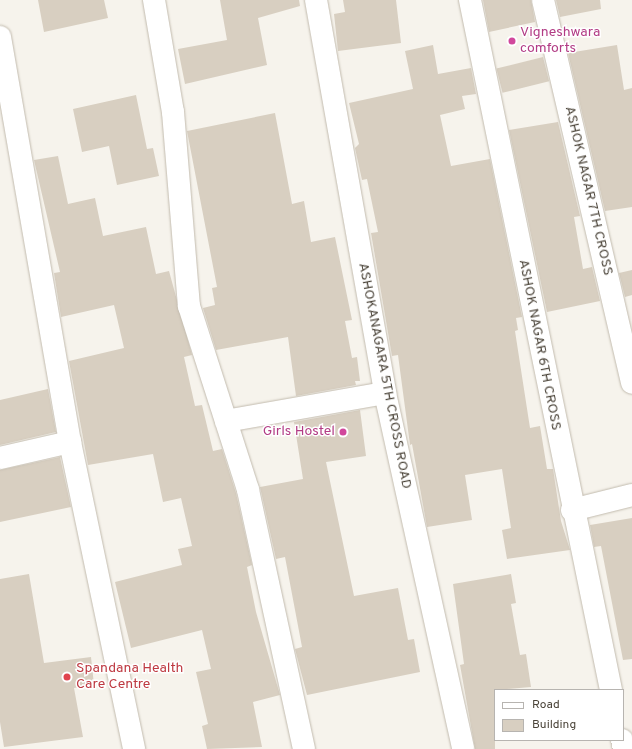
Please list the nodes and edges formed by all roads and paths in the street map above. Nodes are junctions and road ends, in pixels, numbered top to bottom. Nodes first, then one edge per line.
1 (154, 0) edge
2 (316, 0) edge
3 (470, 0) edge
4 (543, 0) edge
5 (0, 37) edge
6 (632, 383) edge
7 (385, 393) junction
8 (226, 421) junction
9 (70, 442) junction
10 (0, 458) edge
11 (632, 495) edge
12 (572, 510) junction
13 (611, 689) edge
14 (134, 749) edge
15 (304, 749) edge
16 (463, 749) edge

1 - 8 street
2 - 7 street, ASHOKANAGARA 5TH CROSS ROAD
3 - 12 street, ASHOK NAGAR 6TH CROSS
4 - 6 street, ASHOK NAGAR 7TH CROSS
5 - 9 street
7 - 8 street
7 - 16 street, ASHOKANAGARA 5TH CROSS ROAD
8 - 15 street
9 - 10 street
9 - 14 street
11 - 12 street
12 - 13 street, ASHOK NAGAR 6TH CROSS

